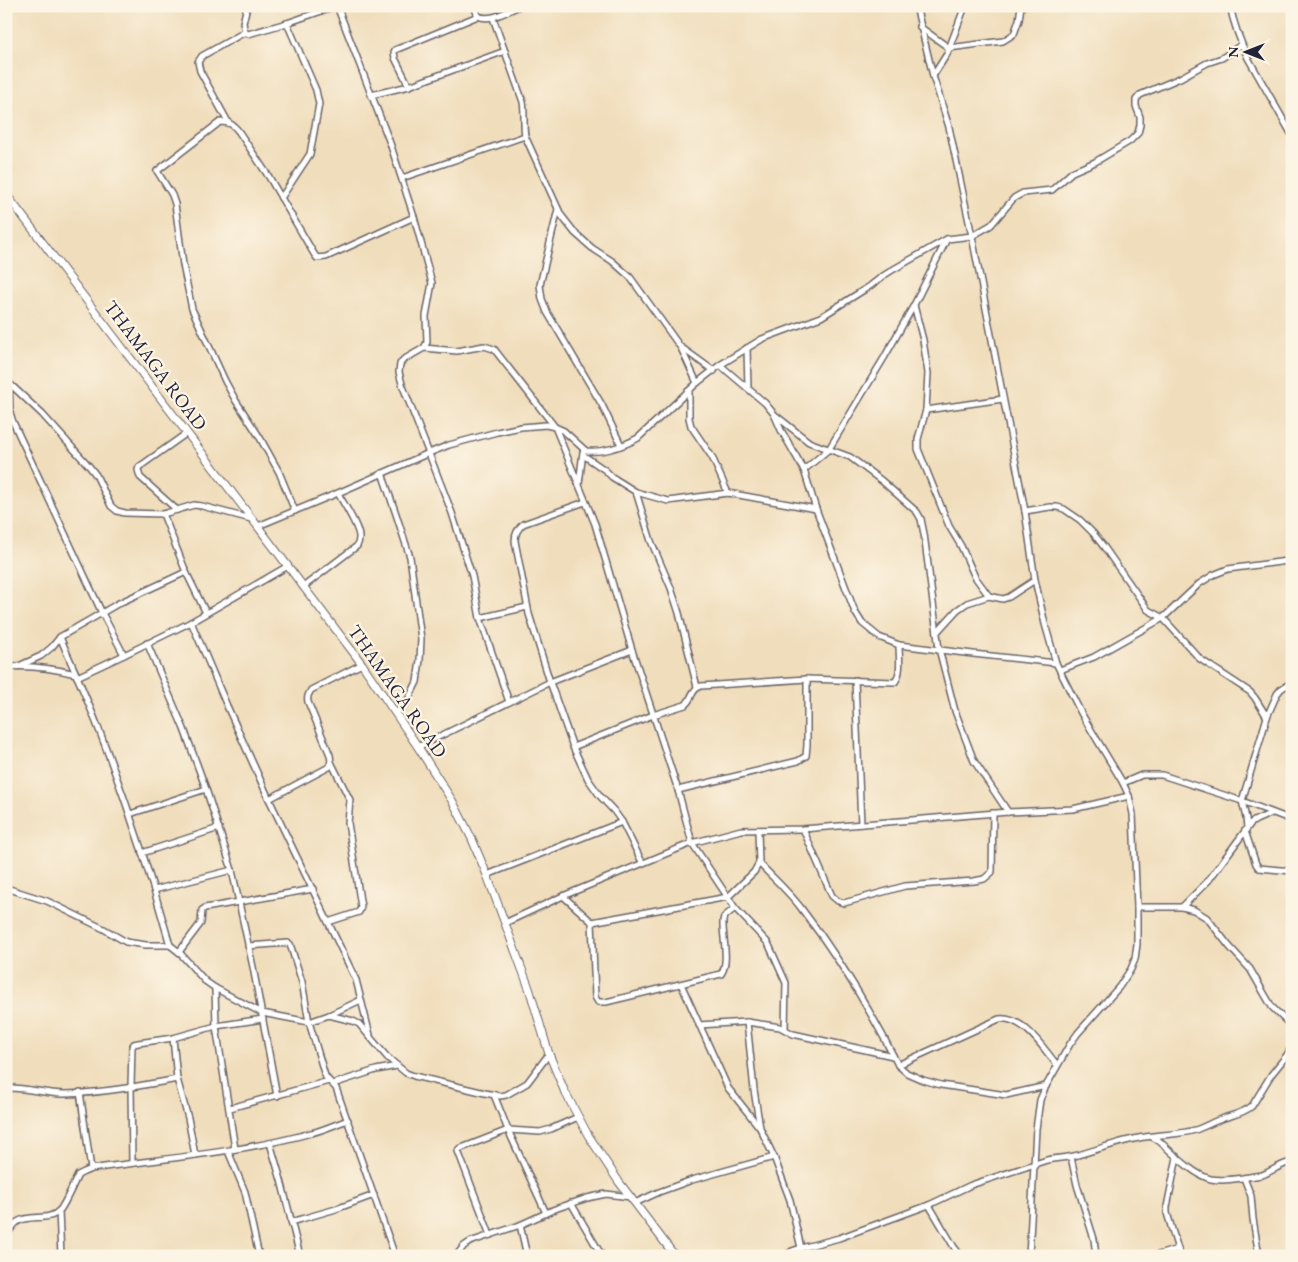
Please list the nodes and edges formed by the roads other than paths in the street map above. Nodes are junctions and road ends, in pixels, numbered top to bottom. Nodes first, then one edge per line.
1 (247, 6) edge
2 (337, 6) edge
3 (474, 6) edge
4 (520, 6) edge
5 (916, 6) edge
6 (964, 6) edge
7 (1021, 6) edge
8 (1230, 6) edge
9 (478, 16) junction
10 (493, 18) junction
11 (287, 23) junction
12 (920, 27) junction
13 (245, 32) junction
14 (1242, 45) junction
15 (949, 48) junction
16 (505, 51) junction
17 (933, 76) junction
18 (409, 86) junction
19 (371, 94) junction
20 (228, 122) junction
21 (1292, 135) edge
22 (526, 136) junction
23 (402, 178) junction
24 (6, 194) edge
25 (281, 198) junction
26 (558, 209) junction
27 (414, 218) junction
28 (972, 236) junction
29 (947, 239) junction
30 (914, 305) junction
31 (424, 348) junction
32 (681, 348) junction
33 (747, 348) junction
34 (720, 365) junction
35 (714, 371) junction
36 (8, 382) edge
37 (698, 383) junction
38 (748, 388) junction
39 (689, 392) junction
40 (1003, 399) junction
41 (926, 410) junction
42 (774, 414) junction
43 (555, 426) junction
44 (187, 433) junction
45 (621, 445) junction
46 (584, 448) junction
47 (828, 449) junction
48 (429, 453) junction
49 (583, 455) junction
50 (804, 470) junction
51 (382, 473) junction
52 (579, 484) junction
53 (636, 492) junction
54 (338, 493) junction
55 (728, 493) junction
56 (585, 502) junction
57 (816, 509) junction
58 (177, 510) junction
59 (294, 511) junction
60 (1025, 511) junction
61 (163, 514) junction
62 (252, 519) junction
63 (258, 526) junction
64 (1287, 561) dead end
65 (288, 566) junction
66 (186, 572) junction
67 (1035, 580) junction
68 (303, 587) junction
69 (989, 596) junction
70 (527, 607) junction
71 (102, 613) junction
72 (206, 613) junction
73 (480, 618) junction
74 (1163, 618) junction
75 (190, 622) junction
76 (937, 632) junction
77 (60, 637) junction
78 (147, 643) junction
79 (899, 645) junction
80 (939, 649) junction
81 (632, 650) junction
82 (124, 656) junction
83 (1056, 662) junction
84 (362, 664) junction
85 (19, 666) junction
86 (6, 667) edge
87 (1060, 670) junction
88 (77, 675) junction
89 (808, 679) junction
90 (855, 680) junction
91 (550, 682) junction
92 (1292, 682) edge
93 (697, 687) junction
94 (509, 702) junction
95 (396, 714) junction
96 (653, 715) junction
97 (1267, 717) junction
98 (418, 747) junction
99 (573, 747) junction
100 (331, 762) junction
101 (1123, 783) junction
102 (206, 789) junction
103 (678, 790) junction
104 (1129, 796) junction
105 (269, 799) junction
106 (1242, 801) junction
107 (1008, 812) junction
108 (993, 813) junction
109 (1272, 813) junction
110 (130, 814) junction
111 (1292, 820) edge
112 (622, 822) junction
113 (862, 824) junction
114 (219, 828) junction
115 (803, 829) junction
116 (758, 830) junction
117 (1246, 830) junction
118 (692, 842) junction
119 (142, 853) junction
120 (642, 862) junction
121 (759, 863) junction
122 (232, 870) junction
123 (1292, 872) edge
124 (487, 875) junction
125 (6, 888) edge
126 (313, 889) junction
127 (154, 890) junction
128 (564, 896) junction
129 (728, 897) junction
130 (239, 901) junction
131 (1137, 907) junction
132 (1182, 907) junction
133 (735, 908) junction
134 (328, 922) junction
135 (592, 922) junction
136 (505, 923) junction
137 (170, 946) junction
138 (248, 946) junction
139 (178, 952) junction
140 (681, 984) junction
141 (215, 988) junction
142 (362, 1000) junction
143 (329, 1015) junction
144 (263, 1016) junction
145 (309, 1022) junction
146 (747, 1022) junction
147 (700, 1025) junction
148 (216, 1026) junction
149 (1292, 1027) edge
150 (785, 1029) junction
151 (173, 1038) junction
152 (370, 1038) junction
153 (1292, 1046) edge
154 (549, 1054) junction
155 (893, 1056) junction
156 (1057, 1064) junction
157 (898, 1065) junction
158 (397, 1066) junction
159 (177, 1080) junction
160 (331, 1083) junction
161 (1046, 1086) junction
162 (131, 1087) junction
163 (6, 1088) edge
164 (80, 1092) junction
165 (494, 1095) junction
166 (277, 1096) junction
167 (230, 1108) junction
168 (578, 1117) junction
169 (348, 1120) junction
170 (760, 1128) junction
171 (508, 1130) junction
172 (1152, 1137) junction
173 (270, 1143) junction
174 (236, 1149) junction
175 (228, 1151) junction
176 (195, 1155) junction
177 (774, 1157) junction
178 (1071, 1157) junction
179 (1177, 1157) junction
180 (1292, 1162) edge
181 (132, 1163) junction
182 (1034, 1165) junction
183 (91, 1169) junction
184 (1244, 1178) junction
185 (374, 1195) junction
186 (633, 1200) junction
187 (571, 1203) junction
188 (929, 1205) junction
189 (59, 1210) junction
190 (546, 1213) junction
191 (291, 1222) junction
192 (520, 1225) junction
193 (490, 1235) junction
194 (6, 1236) edge
195 (801, 1248) junction
196 (1178, 1249) junction
197 (61, 1256) edge
198 (259, 1256) edge
199 (300, 1256) edge
200 (395, 1256) edge
201 (456, 1256) edge
202 (527, 1256) edge
203 (602, 1256) edge
204 (675, 1256) edge
205 (786, 1256) edge
206 (961, 1256) edge
207 (1029, 1256) edge
208 (1096, 1256) edge
209 (1155, 1256) edge
210 (1180, 1256) edge
211 (1260, 1256) edge

1 - 13 street
2 - 11 street
2 - 19 street
3 - 9 street
4 - 10 street
5 - 12 street
6 - 15 street
7 - 15 street
8 - 14 street
9 - 10 street
9 - 18 street
10 - 16 street
11 - 13 street
11 - 25 street
12 - 15 street
12 - 17 street
13 - 20 street
14 - 21 street
14 - 28 street
15 - 17 street
16 - 18 street
16 - 22 street
17 - 28 street
18 - 19 street
19 - 23 street
20 - 25 street
20 - 59 street
22 - 23 street
22 - 26 street
23 - 27 street
24 - 44 main road, THAMAGA ROAD
25 - 27 street
26 - 32 street
26 - 45 street
27 - 31 street
28 - 29 street
28 - 40 street
29 - 30 street
29 - 33 street
30 - 41 street
30 - 47 street
31 - 43 street
31 - 48 street
32 - 35 street
32 - 37 street
33 - 34 street
33 - 38 street
34 - 35 street
34 - 38 street
35 - 37 street
36 - 61 street
36 - 71 street
37 - 39 street
38 - 42 street
39 - 45 street
39 - 55 street
40 - 41 street
40 - 60 street
41 - 69 street
42 - 47 street
42 - 50 street
43 - 46 street
43 - 48 street
43 - 52 street
44 - 58 street
44 - 62 main road, THAMAGA ROAD
45 - 46 street
46 - 49 street
47 - 50 street
47 - 76 street
48 - 51 street
48 - 73 street
49 - 52 street
49 - 53 street
50 - 57 street
51 - 54 street
51 - 95 street
52 - 56 street
53 - 55 street
53 - 93 street
54 - 59 street
54 - 68 street
55 - 57 street
56 - 70 street
56 - 81 street
57 - 79 street
58 - 61 street
58 - 62 street
59 - 63 street
60 - 67 street
60 - 74 street
61 - 66 street
62 - 63 main road, THAMAGA ROAD
63 - 65 main road, THAMAGA ROAD
64 - 74 street
65 - 68 main road, THAMAGA ROAD
65 - 72 street
66 - 71 street
66 - 72 street
67 - 69 street
67 - 83 street
68 - 84 main road, THAMAGA ROAD
69 - 76 street
70 - 73 street
70 - 91 street
71 - 77 street
71 - 82 street
72 - 75 street
73 - 94 street
74 - 87 street
74 - 97 street
75 - 78 street
75 - 105 street
76 - 80 street
77 - 85 street
77 - 88 street
78 - 82 street
78 - 102 street
79 - 80 street
79 - 90 street
80 - 83 street
80 - 107 street
81 - 91 street
81 - 96 street
82 - 88 street
83 - 87 street
84 - 95 main road, THAMAGA ROAD
84 - 100 street
85 - 86 street
85 - 88 street
87 - 101 street
88 - 110 street
89 - 90 street
89 - 93 street
89 - 103 street
90 - 113 street
91 - 94 street
91 - 99 street
92 - 97 street
93 - 96 street
94 - 98 street
95 - 98 main road, THAMAGA ROAD
96 - 99 street
96 - 103 street
97 - 106 street
98 - 124 main road, THAMAGA ROAD
99 - 112 street
100 - 105 street
100 - 134 street
101 - 104 street
101 - 106 street
102 - 110 street
102 - 114 street
103 - 118 street
104 - 107 street
104 - 131 street
105 - 126 street
106 - 109 street
106 - 117 street
107 - 108 street
108 - 113 street
108 - 115 street
109 - 111 street
109 - 117 street
110 - 119 street
112 - 120 street
112 - 124 street
113 - 115 street
114 - 119 street
114 - 122 street
115 - 116 street
116 - 118 street
116 - 121 street
117 - 123 street
117 - 132 street
118 - 120 street
118 - 129 street
119 - 127 street
120 - 128 street
121 - 129 street
121 - 155 street
122 - 127 street
122 - 130 street
124 - 136 main road, THAMAGA ROAD
125 - 137 street
126 - 130 street
126 - 134 street
127 - 137 street
128 - 135 street
128 - 136 street
129 - 133 street
129 - 135 street
130 - 138 street
130 - 139 street
131 - 132 street
131 - 156 street
132 - 149 street
133 - 140 street
133 - 150 street
134 - 142 street
135 - 140 street
136 - 154 main road, THAMAGA ROAD
137 - 139 street
138 - 144 street
138 - 145 street
139 - 141 street
140 - 147 street
141 - 144 street
141 - 148 street
142 - 143 street
142 - 152 street
143 - 145 street
143 - 152 street
144 - 145 street
144 - 148 street
144 - 166 street
145 - 160 street
146 - 147 street
146 - 150 street
146 - 170 street
147 - 170 street
148 - 151 street
148 - 167 street
150 - 155 street
151 - 159 street
151 - 162 street
152 - 158 street
153 - 172 street
154 - 165 street
154 - 168 main road, THAMAGA ROAD
155 - 157 street
156 - 157 street
156 - 161 street
157 - 161 street
158 - 160 street
158 - 165 street
159 - 162 street
159 - 176 street
160 - 166 street
160 - 169 street
161 - 182 street
162 - 164 street
162 - 181 street
163 - 164 street
164 - 183 street
165 - 171 street
166 - 167 street
167 - 174 street
168 - 171 street
168 - 186 main road, THAMAGA ROAD
169 - 173 street
169 - 185 street
170 - 177 street
171 - 190 street
171 - 193 street
172 - 178 street
172 - 179 street
173 - 174 street
173 - 191 street
174 - 175 street
175 - 176 street
175 - 198 street
176 - 181 street
177 - 186 street
177 - 195 street
178 - 182 street
178 - 208 street
179 - 184 street
179 - 196 street
180 - 184 street
181 - 183 street
182 - 188 street
182 - 207 street
183 - 189 street
184 - 211 street
185 - 191 street
185 - 200 street
186 - 187 street
186 - 204 main road, THAMAGA ROAD
187 - 190 street
187 - 203 street
188 - 195 street
188 - 206 street
189 - 194 street
189 - 197 street
190 - 192 street
191 - 199 street
192 - 193 street
192 - 202 street
193 - 201 street
195 - 205 street
196 - 209 street
196 - 210 street

